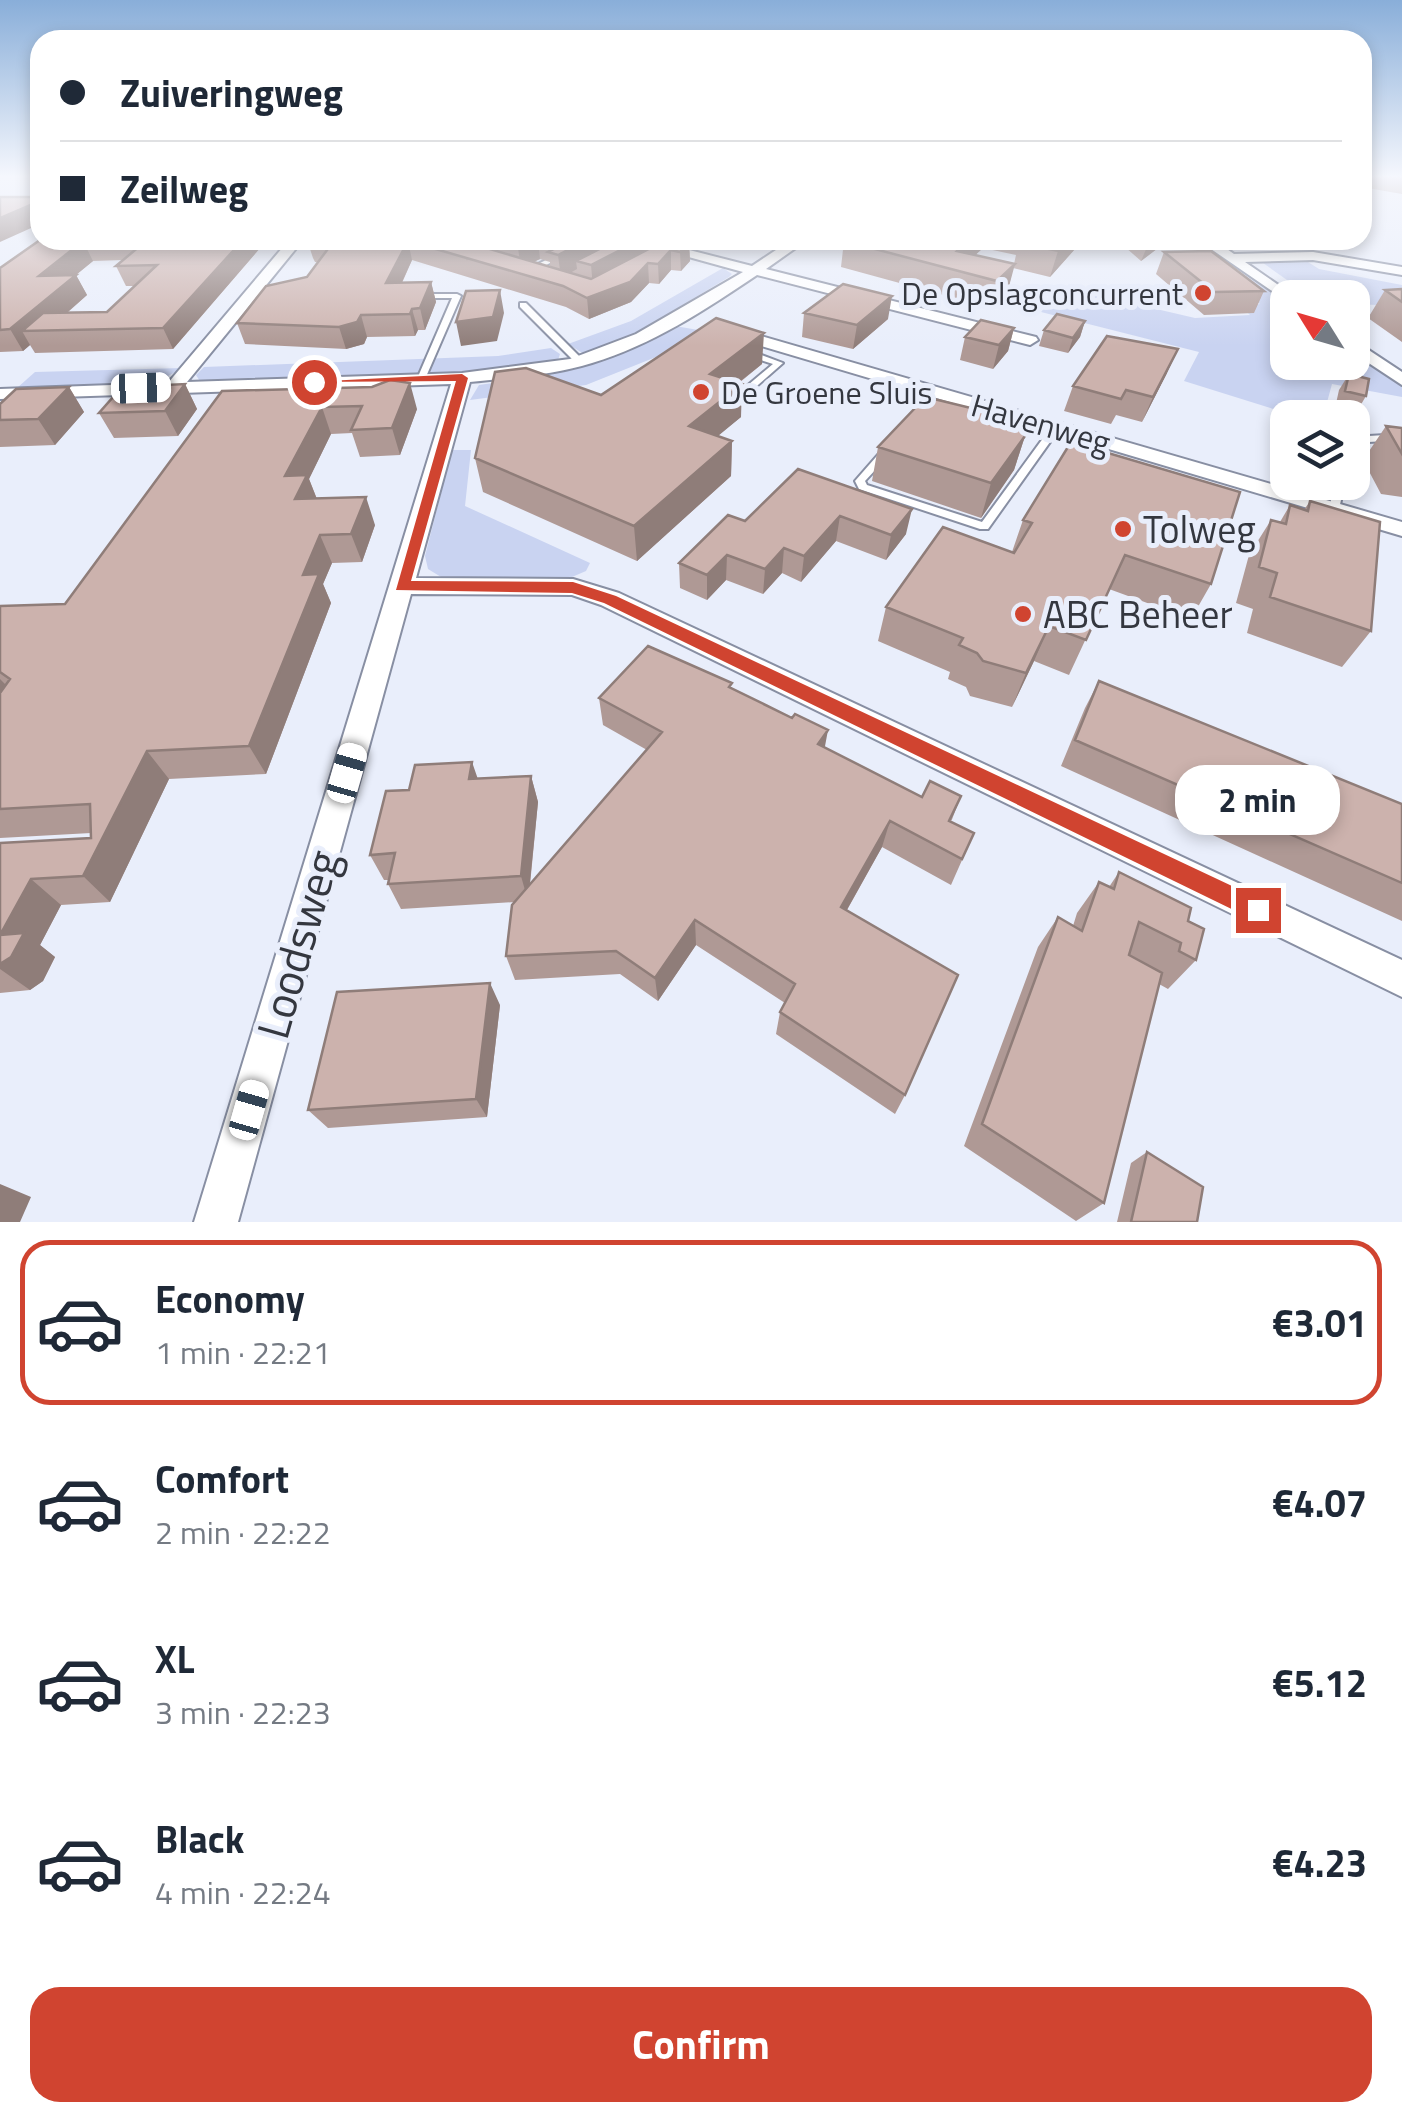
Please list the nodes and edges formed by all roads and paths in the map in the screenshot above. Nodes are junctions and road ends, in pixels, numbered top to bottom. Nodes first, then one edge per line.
1 (288, 250) edge
2 (571, 250) edge
3 (588, 250) edge
4 (664, 250) edge
5 (785, 250) edge
6 (1221, 250) edge
7 (1344, 250) edge
8 (1233, 258) junction
9 (1342, 260) junction
10 (754, 270) junction
11 (1402, 271) edge
12 (522, 274) edge
13 (535, 277) edge
14 (1270, 285) edge
15 (411, 296) edge
16 (522, 305) dead end
17 (680, 318) junction
18 (722, 339) junction
19 (1030, 340) dead end
20 (1370, 357) edge
21 (580, 361) junction
22 (462, 378) junction
23 (421, 379) junction
24 (1402, 380) edge
25 (174, 387) junction
26 (4, 397) edge
27 (731, 404) edge
28 (1055, 428) junction
29 (1402, 437) edge
30 (1370, 439) edge
31 (894, 443) edge
32 (1020, 450) edge
33 (1037, 455) junction
34 (1336, 500) edge
35 (1334, 509) junction
36 (1402, 529) edge
37 (402, 586) junction
38 (1402, 979) edge
39 (216, 1222) edge

1 - 25 street
2 - 12 lane
3 - 13 lane
4 - 10 street
5 - 10 street
6 - 8 street
7 - 9 street
8 - 9 street
8 - 14 street
9 - 11 street
10 - 17 street
10 - 19 street
15 - 23 lane
16 - 21 lane
17 - 18 street, Havenweg
17 - 21 street
18 - 27 lane
18 - 28 street, Havenweg
20 - 24 street
21 - 22 street
22 - 23 street
22 - 37 street, Loodsweg
23 - 25 street
25 - 26 street
28 - 33 lane
28 - 35 street, Havenweg
29 - 30 lane
31 - 33 lane
32 - 33 lane
34 - 35 lane
35 - 36 street, Havenweg
37 - 38 street
37 - 39 street, Loodsweg

